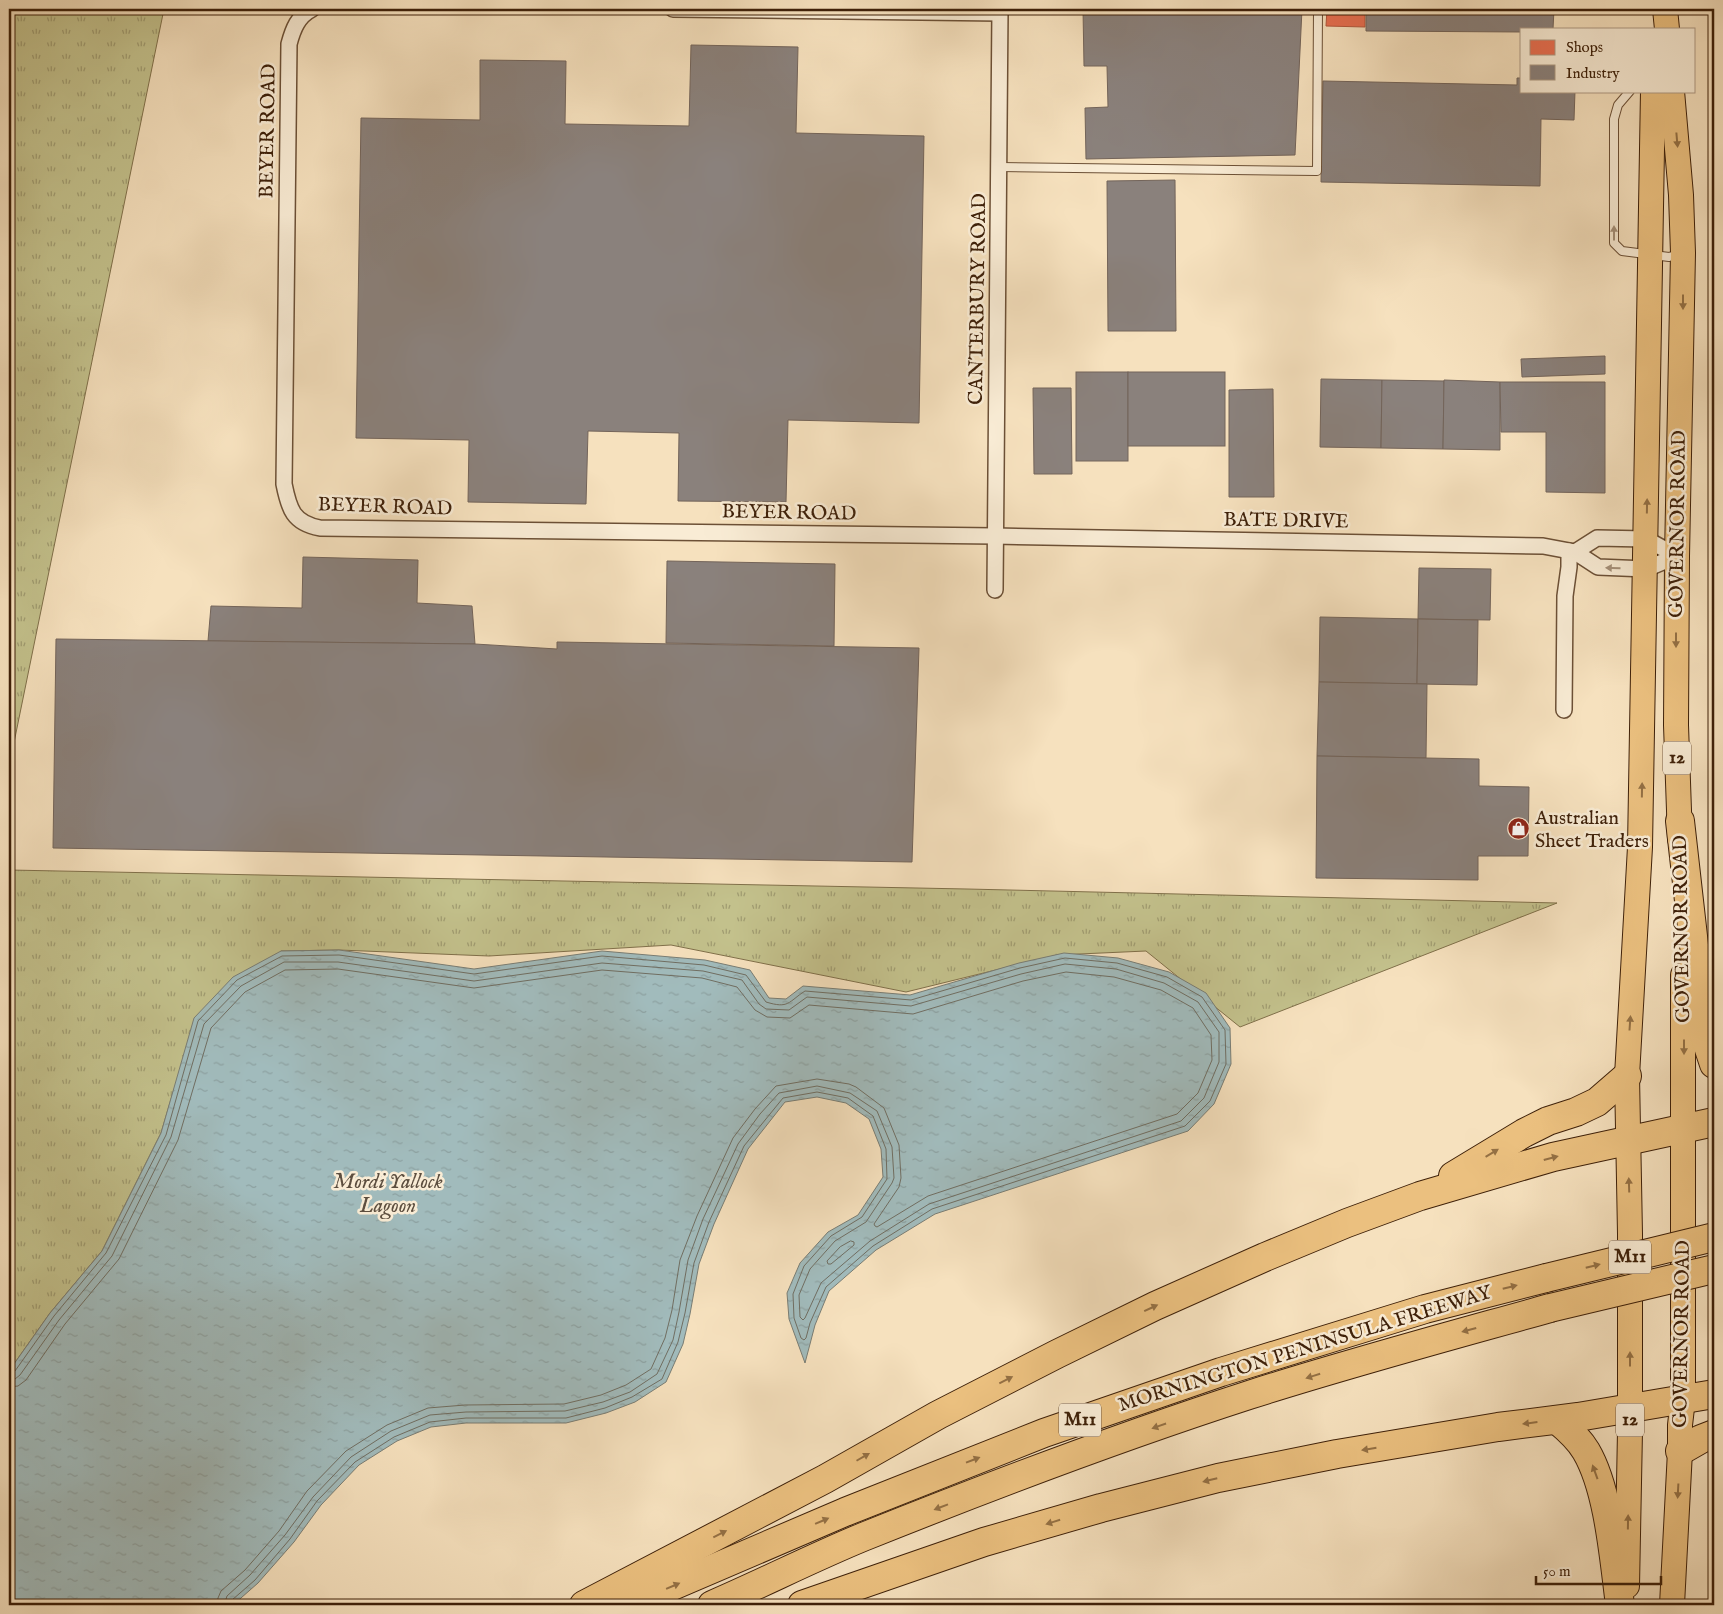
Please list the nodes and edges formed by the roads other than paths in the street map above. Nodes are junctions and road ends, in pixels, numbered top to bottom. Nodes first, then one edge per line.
1 (312, 9) edge
2 (673, 9) edge
3 (1318, 9) edge
4 (1654, 9) edge
5 (1665, 9) edge
6 (1000, 11) edge
7 (1654, 28) edge
8 (1667, 28) edge
9 (1629, 92) edge
10 (1653, 92) edge
11 (1672, 92) edge
12 (999, 167) junction
13 (1683, 253) junction
14 (1651, 255) junction
15 (995, 536) junction
16 (1646, 539) junction
17 (1572, 551) junction
18 (1677, 556) junction
19 (1646, 569) junction
20 (995, 590) dead end
21 (1564, 710) dead end
22 (1680, 821) junction
23 (1714, 1064) edge
24 (1627, 1076) junction
25 (1714, 1122) edge
26 (1684, 1128) junction
27 (1628, 1141) junction
28 (1420, 1196) junction
29 (1714, 1237) edge
30 (1714, 1269) edge
31 (1714, 1394) edge
32 (1683, 1399) junction
33 (1630, 1409) junction
34 (1557, 1420) junction
35 (1714, 1434) edge
36 (1680, 1451) junction
37 (584, 1605) edge
38 (628, 1605) edge
39 (712, 1605) edge
40 (802, 1605) edge
41 (1620, 1605) edge
42 (1627, 1605) edge
43 (1672, 1605) edge

1 - 15 street, BEYER ROAD
2 - 6 street
3 - 12 lane
4 - 7 main road
5 - 8 main road
6 - 12 street, CANTERBURY ROAD
14 -> 9 lane
10 - 14 main road, GOVERNOR ROAD / 12
11 -> 13 main road, GOVERNOR ROAD / 12
12 - 15 street, CANTERBURY ROAD
13 - 14 lane
13 -> 18 main road, GOVERNOR ROAD / 12
16 -> 14 main road, GOVERNOR ROAD / 12
15 - 17 street, BATE DRIVE
15 - 20 street, CANTERBURY ROAD
16 - 17 street
16 - 18 street
16 - 19 main road, GOVERNOR ROAD / 12
19 -> 17 street, BATE DRIVE
17 - 21 street
18 - 19 street, BATE DRIVE
18 -> 22 main road, GOVERNOR ROAD / 12
24 -> 19 main road, GOVERNOR ROAD / 12
22 - 23 highway
22 -> 26 main road, GOVERNOR ROAD / 12
24 - 27 main road, GOVERNOR ROAD / 12
28 -> 24 highway
25 - 26 highway
26 - 27 highway
26 - 32 main road, GOVERNOR ROAD / 12
28 -> 27 highway
33 -> 27 main road, GOVERNOR ROAD / 12
37 -> 28 highway
38 -> 29 highway, MORNINGTON PENINSULA FREEWAY / M11, bridge
30 -> 39 highway, MORNINGTON PENINSULA FREEWAY / M11, bridge
31 - 32 highway
32 - 33 highway
32 - 36 main road, GOVERNOR ROAD / 12
33 - 34 highway
42 -> 33 main road, GOVERNOR ROAD / 12
34 -> 40 highway
41 -> 34 highway
35 - 36 highway
36 -> 43 main road, GOVERNOR ROAD / 12

